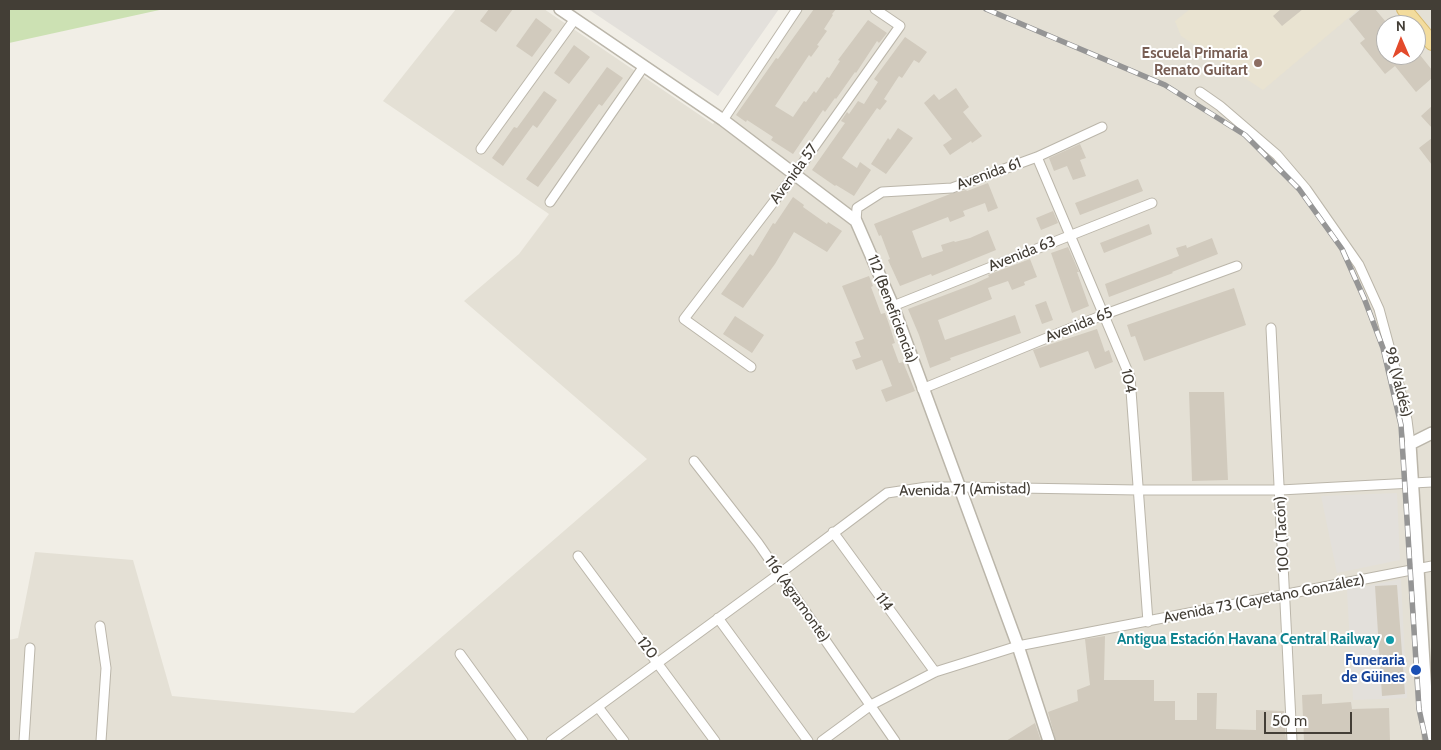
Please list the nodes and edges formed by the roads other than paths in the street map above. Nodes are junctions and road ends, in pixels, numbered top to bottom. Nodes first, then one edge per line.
1 (560, 9) edge
2 (797, 9) edge
3 (875, 9) edge
4 (1404, 9) edge
5 (576, 19) junction
6 (1432, 43) edge
7 (644, 66) junction
8 (1200, 92) dead end
9 (724, 120) junction
10 (1102, 127) dead end
11 (481, 150) dead end
12 (1037, 157) junction
13 (795, 174) junction
14 (550, 202) dead end
15 (1152, 203) dead end
16 (856, 221) junction
17 (1070, 235) junction
18 (1237, 266) dead end
19 (893, 306) junction
20 (1103, 315) junction
21 (1271, 328) dead end
22 (751, 367) dead end
23 (922, 389) junction
24 (1432, 433) edge
25 (1410, 444) junction
26 (694, 461) dead end
27 (1413, 482) junction
28 (1432, 482) edge
29 (959, 487) junction
30 (1138, 490) junction
31 (1280, 490) junction
32 (833, 532) junction
33 (578, 556) dead end
34 (1432, 566) edge
35 (1418, 569) junction
36 (779, 574) junction
37 (1285, 596) junction
38 (718, 618) junction
39 (1148, 622) junction
40 (100, 626) dead end
41 (1018, 646) junction
42 (30, 648) dead end
43 (460, 654) dead end
44 (658, 662) junction
45 (934, 672) junction
46 (871, 705) junction
47 (598, 706) junction
48 (24, 741) edge
49 (101, 741) edge
50 (523, 741) edge
51 (551, 741) edge
52 (624, 741) edge
53 (716, 741) edge
54 (808, 741) edge
55 (822, 741) edge
56 (895, 741) edge
57 (1049, 741) edge
58 (1292, 741) edge
59 (1429, 741) edge

1 - 5 street, 112 (Beneficiencia)
2 - 9 street
3 - 13 street, Avenida 57
4 - 6 main road
5 - 7 street, 112 (Beneficiencia)
5 - 11 street
7 - 9 street, 112 (Beneficiencia)
7 - 14 street
8 - 25 street, 98 (Valdés)
9 - 13 street, 112 (Beneficiencia)
10 - 12 street, Avenida 61
12 - 16 street, Avenida 61
12 - 17 street, 104
13 - 16 street, 112 (Beneficiencia)
13 - 22 street, Avenida 57
15 - 17 street, Avenida 63
16 - 19 street, 112 (Beneficiencia)
17 - 19 street, Avenida 63
17 - 20 street, 104
18 - 20 street, Avenida 65
19 - 23 street, 112 (Beneficiencia)
20 - 23 street, Avenida 65
20 - 30 street, 104
21 - 31 street, 100 (Tacón)
23 - 29 street, 112 (Beneficiencia)
24 - 25 street
25 - 27 street, 98 (Valdés)
26 - 36 street, 116 (Agramonte)
27 - 28 street, Avenida 71 (Amistad)
27 - 31 street, Avenida 71 (Amistad)
27 - 35 street, 98 (Valdés)
29 - 30 street, Avenida 71 (Amistad)
29 - 32 street, Avenida 71 (Amistad)
29 - 41 street, 112 (Beneficiencia)
30 - 31 street, Avenida 71 (Amistad)
30 - 39 street, 104
31 - 37 street, 100 (Tacón)
32 - 36 street, Avenida 71 (Amistad)
32 - 45 street, 114
33 - 44 street, 120
34 - 35 street, Avenida 73 (Cayetano González)
35 - 37 street, Avenida 73 (Cayetano González)
35 - 59 street, 98 (Valdés)
36 - 38 street, Avenida 71 (Amistad)
36 - 46 street, 116 (Agramonte)
37 - 39 street, Avenida 73 (Cayetano González)
37 - 58 street, 100 (Tacón)
38 - 44 street, Avenida 71 (Amistad)
38 - 54 street
39 - 41 street, Avenida 73 (Cayetano González)
40 - 49 street
41 - 45 street, Avenida 73 (Cayetano González)
41 - 57 street, 112 (Beneficiencia)
42 - 48 street
43 - 50 street
44 - 47 street, Avenida 71 (Amistad)
44 - 53 street, 120
45 - 46 street, Avenida 73 (Cayetano González)
46 - 55 street, Avenida 73 (Cayetano González)
46 - 56 street, 116 (Agramonte)
47 - 51 street, Avenida 71 (Amistad)
47 - 52 street

